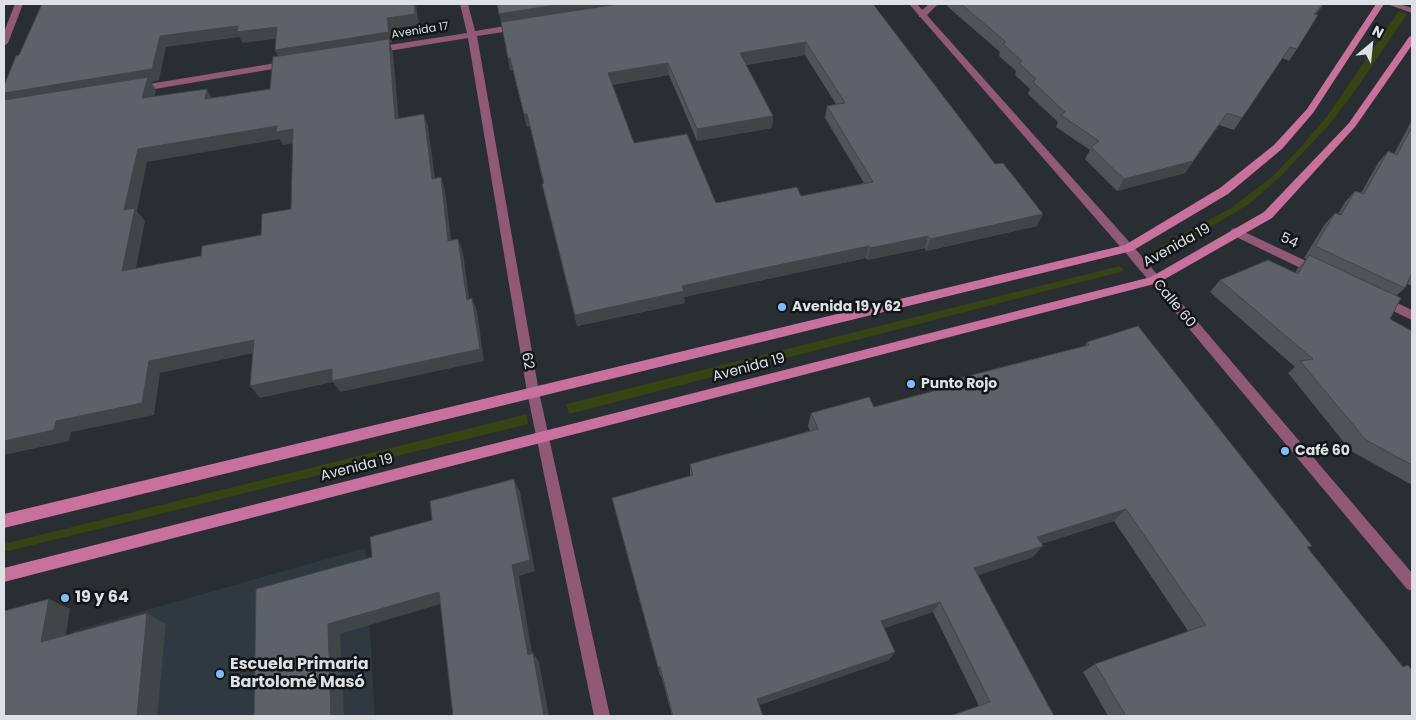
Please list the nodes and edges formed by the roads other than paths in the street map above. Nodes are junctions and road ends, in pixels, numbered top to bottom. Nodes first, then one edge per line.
1 (19, 4) edge
2 (464, 4) edge
3 (913, 4) edge
4 (934, 4) edge
5 (1380, 4) edge
6 (1390, 4) edge
7 (1412, 11) edge
8 (922, 15) junction
9 (529, 25) edge
10 (472, 34) junction
11 (1412, 39) edge
12 (4, 43) edge
13 (364, 52) edge
14 (296, 63) edge
15 (130, 90) edge
16 (1236, 232) junction
17 (1128, 248) junction
18 (1324, 274) edge
19 (1154, 280) junction
20 (1368, 294) edge
21 (1412, 315) edge
22 (532, 392) junction
23 (544, 438) junction
24 (4, 521) edge
25 (4, 575) edge
26 (1412, 584) edge
27 (602, 716) edge

1 - 12 street
2 - 10 street, 62
3 - 8 street, Calle 60
4 - 8 street
5 - 17 main road, Avenida 19
6 - 7 street
8 - 17 street, Calle 60
9 - 10 street, Avenida 17
10 - 13 street, Avenida 17
10 - 22 street, 62
11 - 16 main road, Avenida 19
14 - 15 street
16 - 18 street, 54
16 - 19 main road, Avenida 19
17 - 19 street, Calle 60
17 - 22 main road, Avenida 19
19 - 23 main road, Avenida 19
19 - 26 street, Calle 60
20 - 21 street
22 - 23 street, 62
22 - 24 main road, Avenida 19
23 - 25 main road, Avenida 19
23 - 27 street, 62

